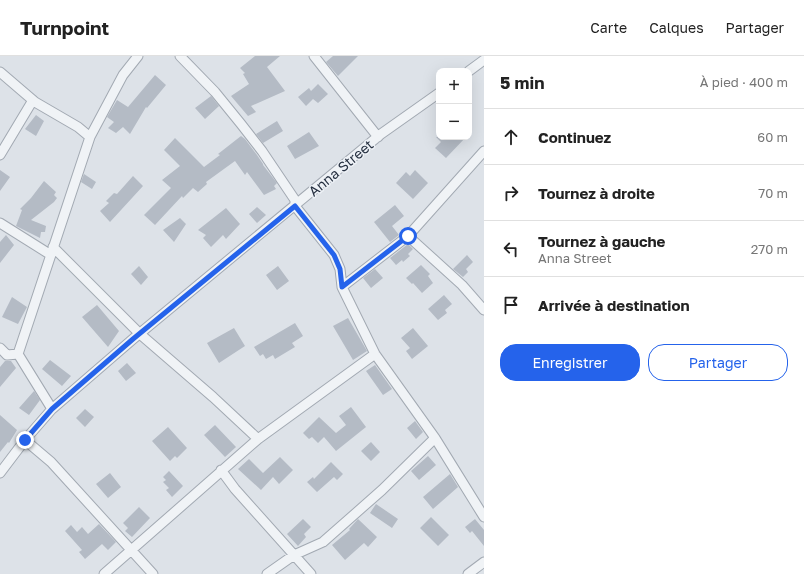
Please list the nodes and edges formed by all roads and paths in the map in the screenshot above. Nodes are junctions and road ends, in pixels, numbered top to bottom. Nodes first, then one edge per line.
1 (138, 56) edge
2 (180, 56) edge
3 (314, 56) edge
4 (481, 59) edge
5 (472, 68) edge
6 (0, 72) edge
7 (436, 95) edge
8 (33, 100) junction
9 (90, 137) junction
10 (378, 137) junction
11 (484, 151) edge
12 (0, 155) edge
13 (295, 206) junction
14 (0, 223) edge
15 (408, 236) junction
16 (52, 251) junction
17 (342, 287) junction
18 (484, 310) edge
19 (140, 334) junction
20 (0, 348) edge
21 (18, 354) junction
22 (375, 354) junction
23 (52, 409) junction
24 (435, 438) junction
25 (258, 439) junction
26 (25, 440) junction
27 (221, 470) junction
28 (0, 473) edge
29 (484, 518) edge
30 (131, 551) junction
31 (294, 555) junction
32 (484, 562) edge
33 (104, 574) edge
34 (153, 574) edge
35 (267, 574) edge
36 (311, 574) edge
37 (468, 574) edge

1 - 9 street
2 - 13 street
3 - 10 street
4 - 5 street
6 - 8 street
7 - 10 street, Anna Street
8 - 9 street
8 - 12 street
9 - 16 street
10 - 13 street, Anna Street
11 - 15 street
13 - 17 street
13 - 19 street, Anna Street
14 - 16 street
15 - 17 street
15 - 18 street
16 - 19 street
16 - 21 street
17 - 22 street
19 - 23 street, Anna Street
19 - 25 street
20 - 21 street
21 - 23 street
22 - 24 street
22 - 25 street
23 - 26 street, Anna Street
24 - 29 street
24 - 31 street
25 - 27 street
26 - 28 street, Anna Street
26 - 30 street
27 - 30 street
27 - 31 street
30 - 33 street
30 - 34 street
31 - 35 street
31 - 36 street
32 - 37 street

